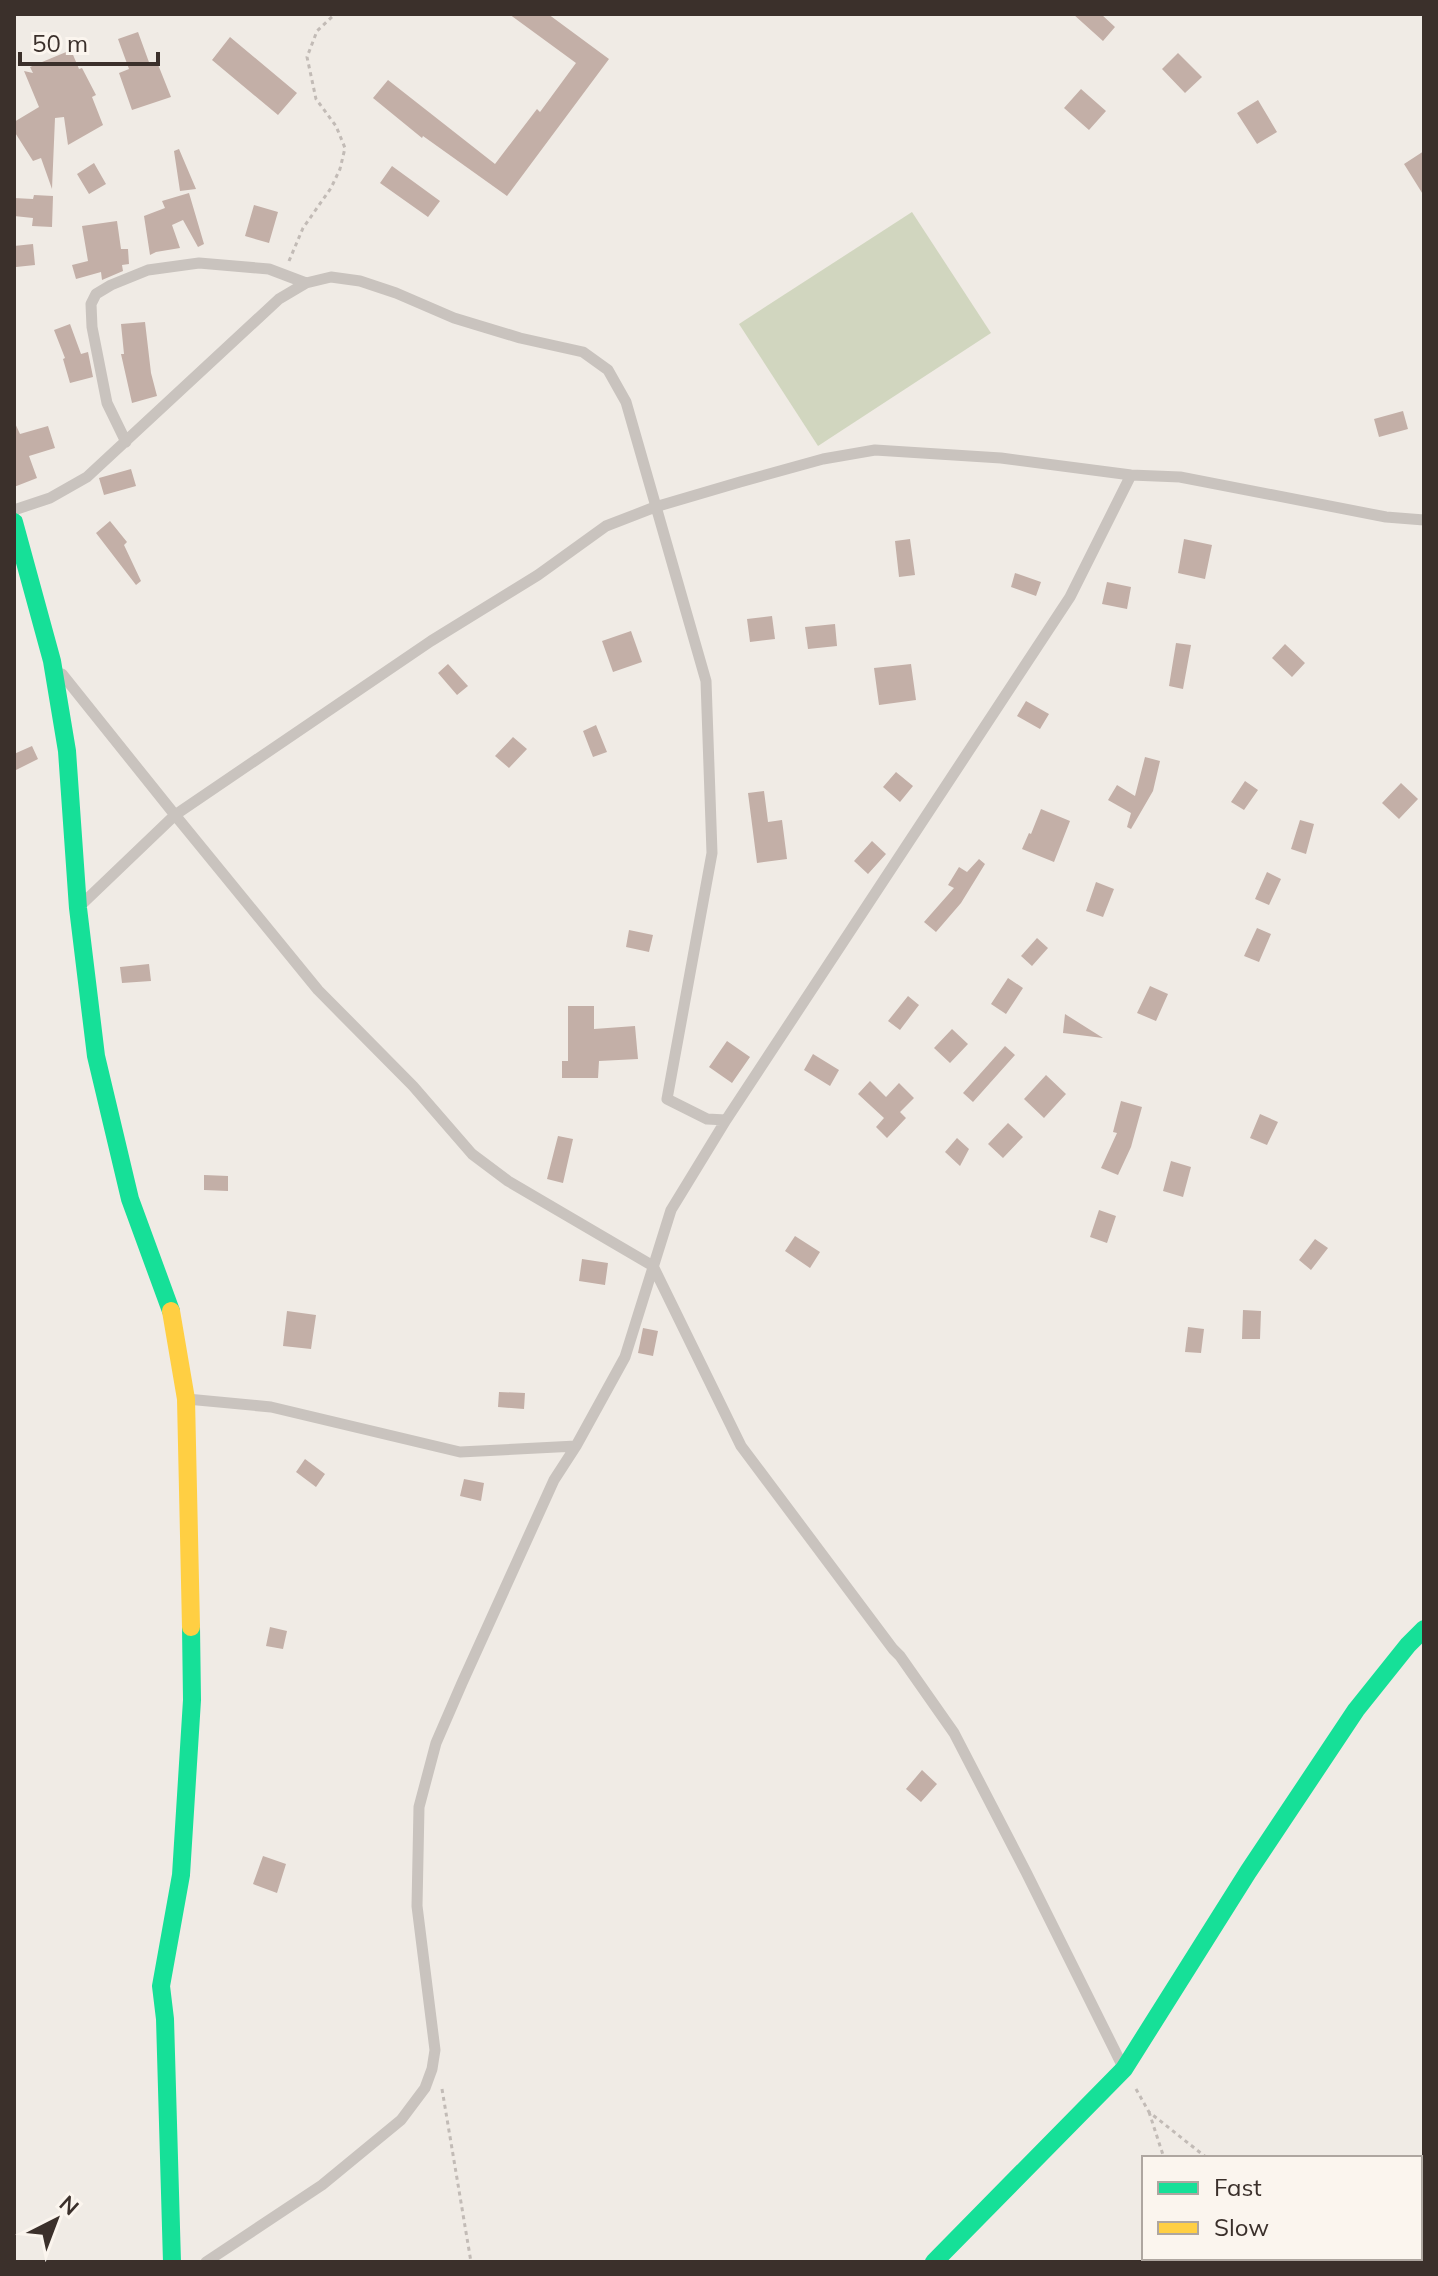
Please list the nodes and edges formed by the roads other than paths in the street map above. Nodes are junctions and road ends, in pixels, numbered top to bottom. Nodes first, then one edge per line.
1 (306, 283) junction
2 (126, 442) junction
3 (1131, 475) junction
4 (655, 507) junction
5 (14, 510) edge
6 (1421, 518) edge
7 (14, 522) edge
8 (52, 661) junction
9 (175, 815) junction
10 (78, 908) junction
11 (726, 1120) junction
12 (653, 1266) junction
13 (186, 1399) junction
14 (576, 1446) junction
15 (1424, 1629) edge
16 (1124, 2069) junction
17 (172, 2262) edge
18 (206, 2262) edge
19 (934, 2262) edge

1 - 2 lane
1 - 2 lane
1 - 4 lane
2 - 5 lane
3 - 4 lane
3 - 6 lane
3 - 11 lane
4 - 9 lane
4 - 11 lane
7 - 8 street
8 - 9 lane
8 - 10 street
9 - 10 lane
9 - 12 lane
10 - 13 street
11 - 12 lane
12 - 14 lane
12 - 16 lane
13 - 14 lane
13 - 17 street
14 - 18 lane
15 - 16 street
16 - 19 street

